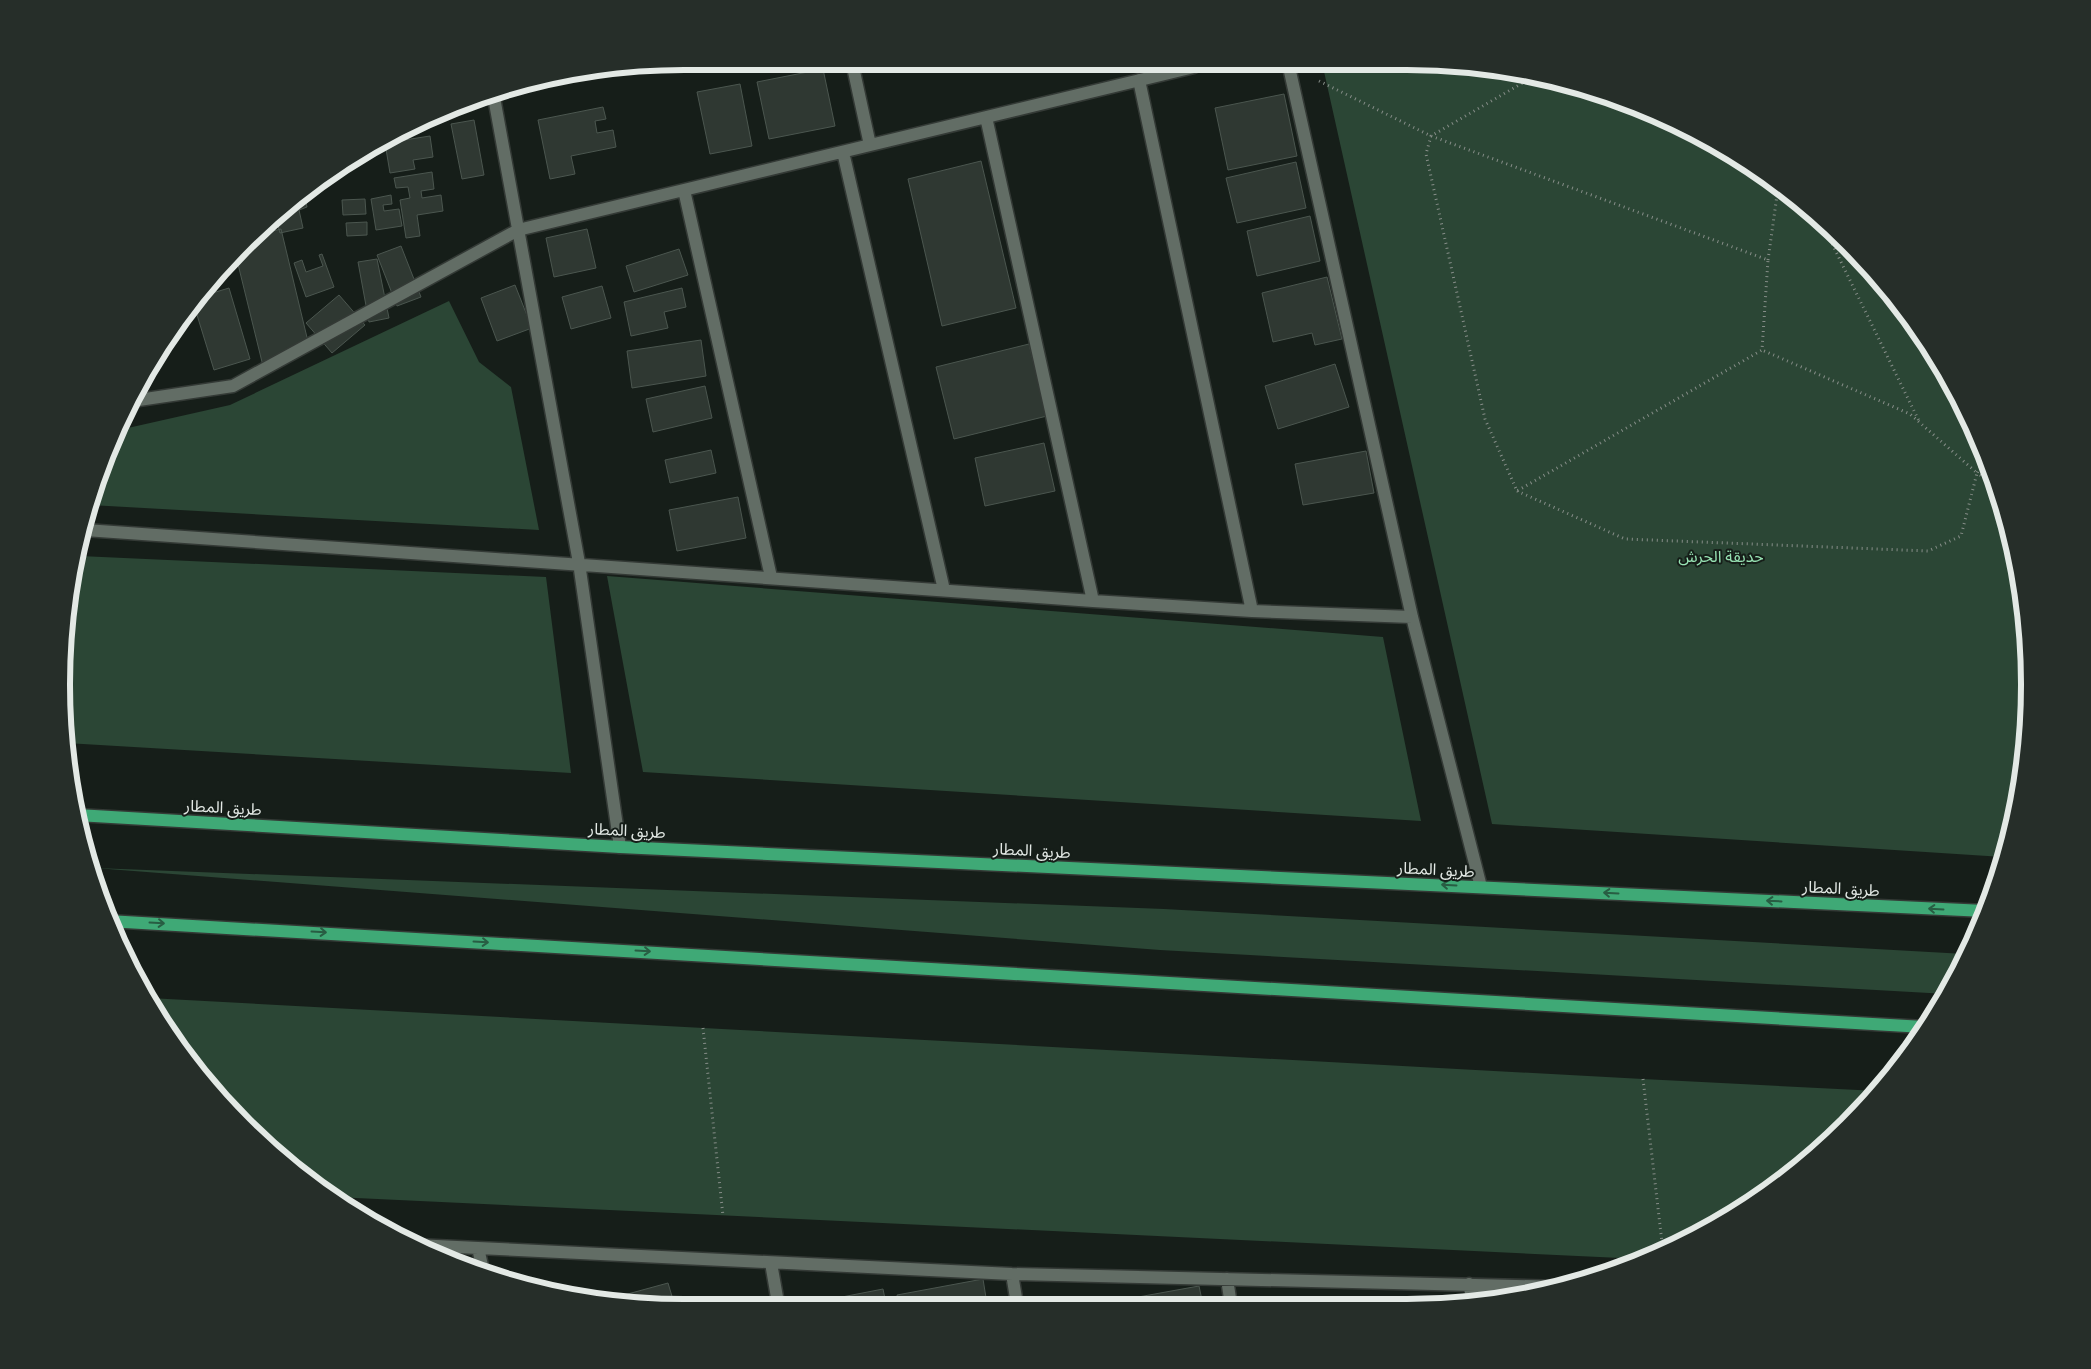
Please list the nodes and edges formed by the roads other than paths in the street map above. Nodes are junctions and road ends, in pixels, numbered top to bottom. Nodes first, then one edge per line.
1 (854, 70) edge
2 (1181, 70) edge
3 (1290, 70) edge
4 (1139, 80) junction
5 (495, 101) edge
6 (986, 117) junction
7 (870, 145) junction
8 (843, 152) junction
9 (684, 190) junction
10 (518, 230) junction
11 (140, 400) edge
12 (90, 530) edge
13 (579, 563) junction
14 (771, 577) junction
15 (944, 590) junction
16 (1093, 601) junction
17 (1252, 611) junction
18 (1412, 617) junction
19 (85, 816) edge
20 (146, 819) junction
21 (86, 820) edge
22 (620, 847) junction
23 (1482, 887) junction
24 (1977, 911) edge
25 (117, 920) edge
26 (1917, 1027) edge
27 (436, 1246) edge
28 (478, 1248) junction
29 (771, 1263) junction
30 (482, 1264) edge
31 (1012, 1274) junction
32 (1227, 1279) junction
33 (1469, 1284) junction
34 (1531, 1286) edge
35 (1471, 1296) edge
36 (777, 1299) edge
37 (1016, 1299) edge
38 (1230, 1299) edge

1 - 7 street
2 - 4 street
3 - 18 street
4 - 6 street
4 - 17 street
5 - 10 street
6 - 7 street
6 - 16 street
7 - 8 street
8 - 9 street
8 - 15 street
9 - 10 street
9 - 14 street
10 - 11 street
10 - 13 street
12 - 13 street
13 - 14 street
13 - 22 street
14 - 15 street
15 - 16 street
16 - 17 street
17 - 18 street
18 - 23 street
19 - 20 main road, طريق المطار
20 - 21 main road
20 - 22 main road, طريق المطار
23 -> 22 main road, طريق المطار
24 -> 23 main road, طريق المطار
25 -> 26 main road
27 - 28 street
28 - 29 street
28 - 30 street
29 - 31 street
29 - 36 street
31 - 32 street
31 - 37 street
32 - 33 street
32 - 38 street
33 - 34 street
33 - 35 street

